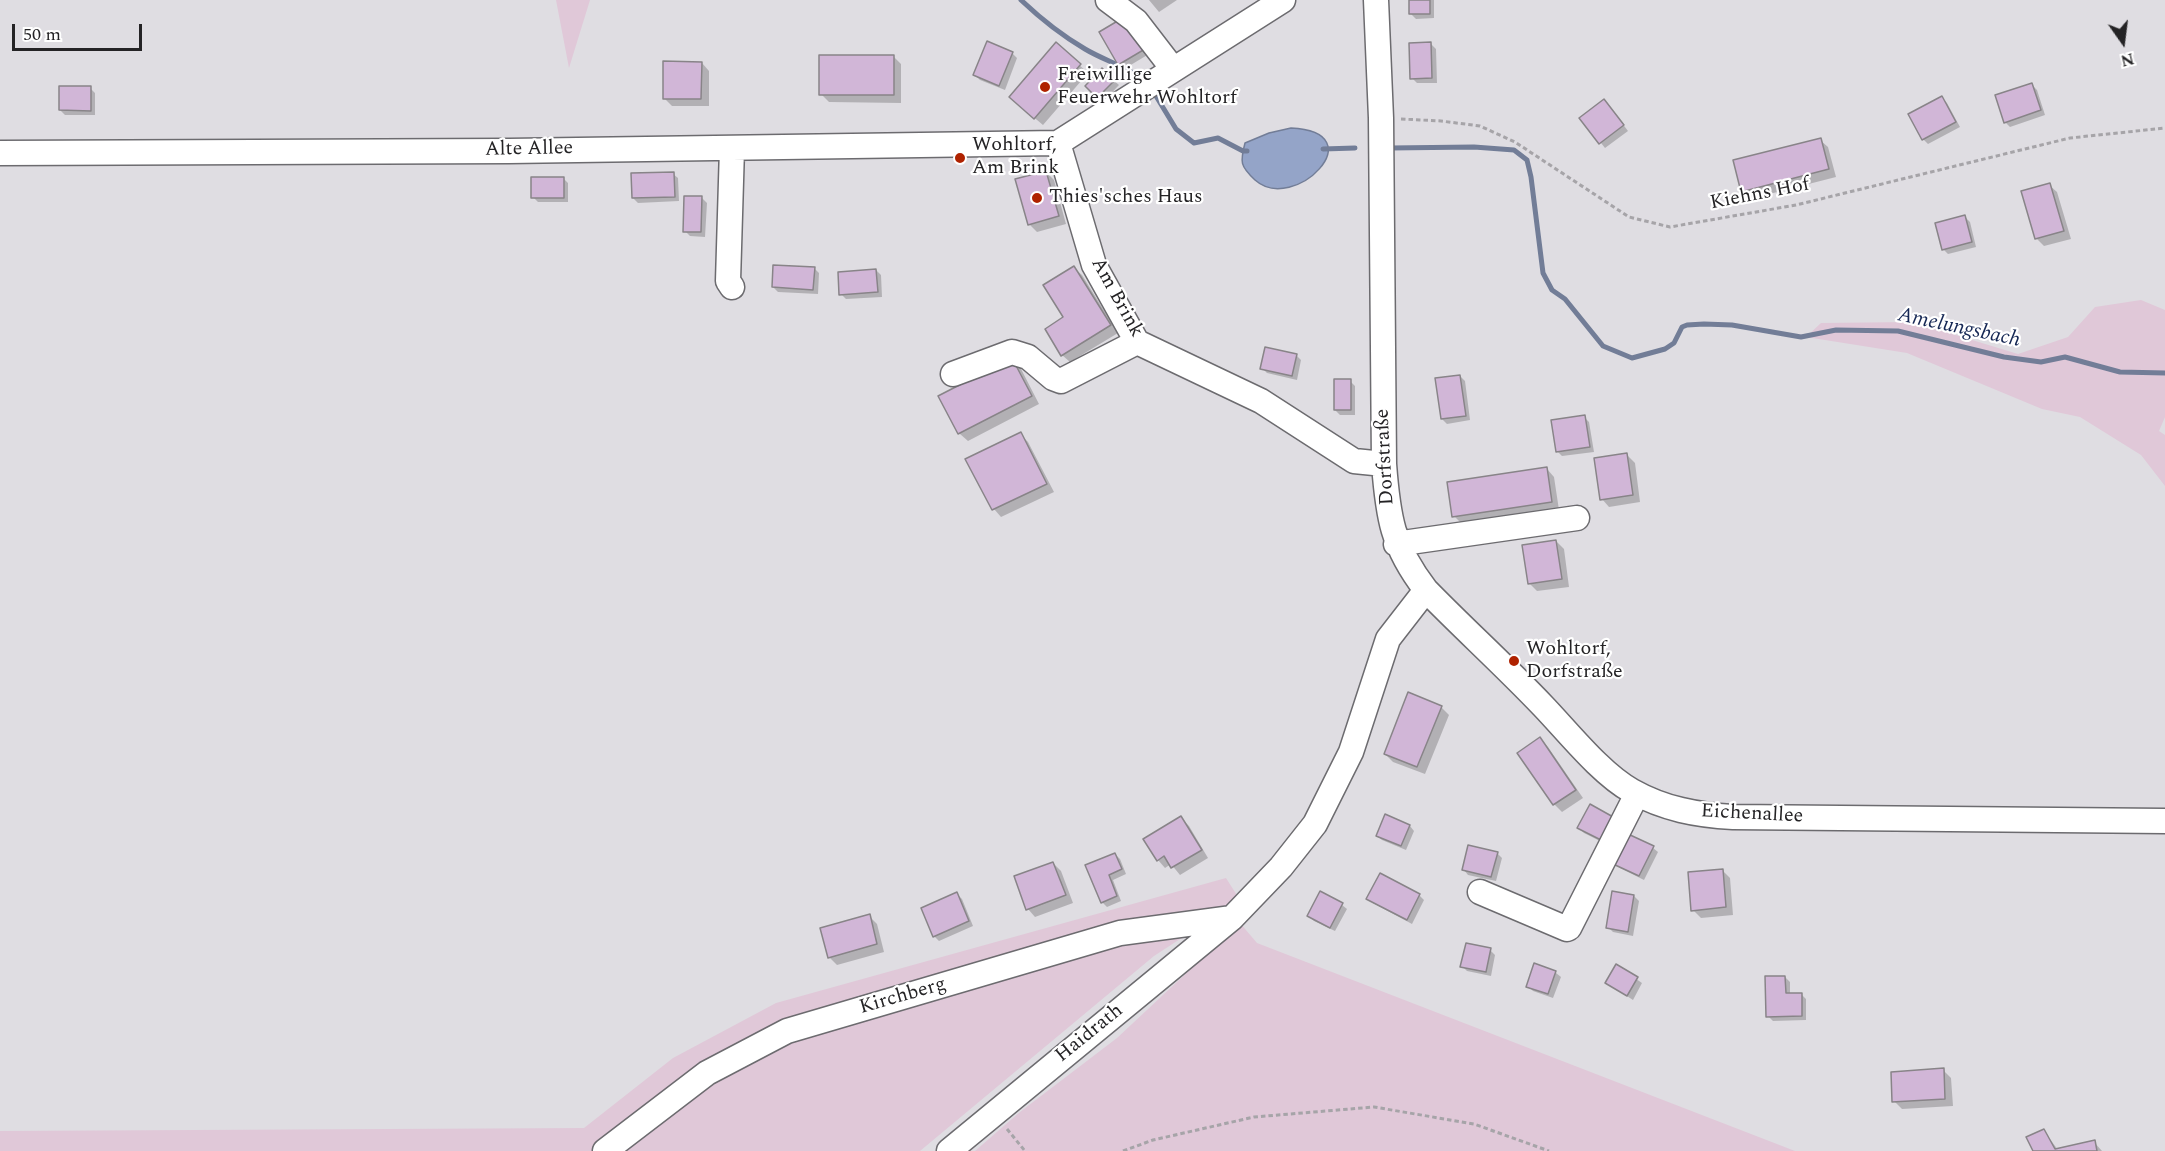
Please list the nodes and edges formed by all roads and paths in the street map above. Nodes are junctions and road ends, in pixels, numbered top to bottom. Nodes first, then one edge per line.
1 (1108, 0) edge
2 (1283, 0) edge
3 (1376, 0) edge
4 (1173, 69) junction
5 (1381, 118) junction
6 (2165, 128) edge
7 (1058, 143) junction
8 (732, 148) junction
9 (0, 153) edge
10 (732, 287) dead end
11 (1137, 342) junction
12 (953, 374) dead end
13 (1384, 464) junction
14 (1577, 518) dead end
15 (1396, 544) junction
16 (1426, 590) junction
17 (1637, 794) junction
18 (2165, 821) edge
19 (1480, 892) dead end
20 (1232, 918) junction
21 (994, 1113) junction
22 (605, 1151) edge
23 (949, 1151) edge
24 (1024, 1151) edge
25 (1123, 1151) edge
26 (1549, 1151) edge

1 - 4 street
2 - 4 street
3 - 5 street, Dorfstraße
4 - 7 street
5 - 6 path, Kiehns Hof
5 - 13 street, Dorfstraße
7 - 8 street, Alte Allee
7 - 11 street, Am Brink
8 - 9 street, Alte Allee
8 - 10 street
11 - 12 street
11 - 13 street, Am Brink
13 - 15 street, Dorfstraße
14 - 15 street
15 - 16 street, Dorfstraße
16 - 17 street, Eichenallee
16 - 20 street
17 - 18 street, Eichenallee
17 - 19 street
20 - 21 street, Haidrath
20 - 22 street, Kirchberg
21 - 23 street, Haidrath
21 - 24 path
25 - 26 path

